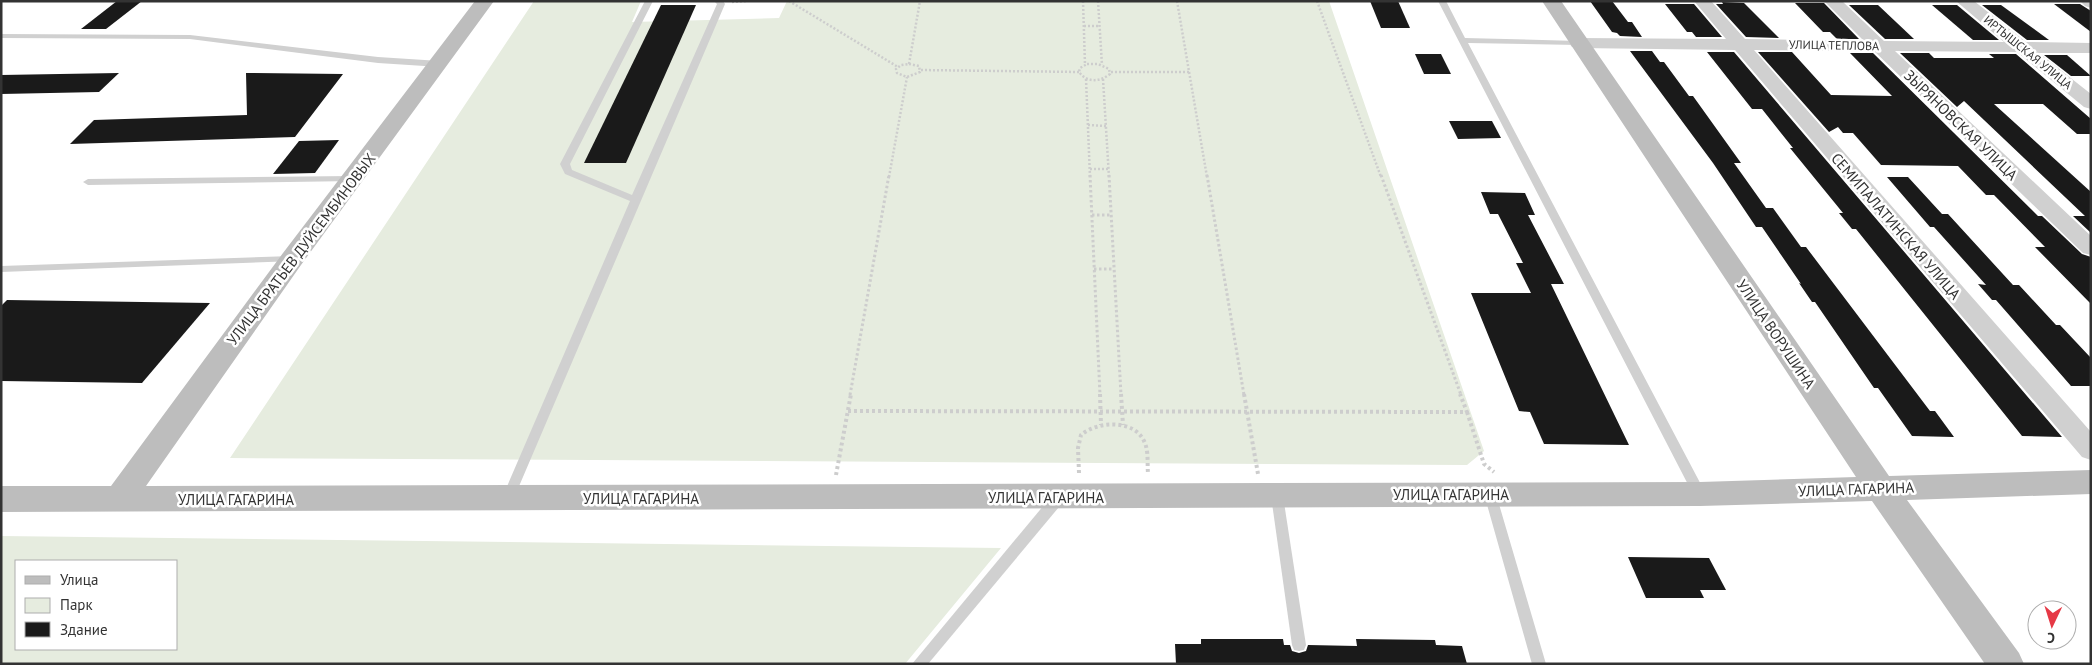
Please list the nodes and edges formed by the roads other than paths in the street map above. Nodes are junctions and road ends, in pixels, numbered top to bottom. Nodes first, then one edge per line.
1 (485, 1) edge
2 (649, 1) edge
3 (718, 1) edge
4 (1442, 1) edge
5 (1551, 1) edge
6 (1702, 1) edge
7 (1832, 1) edge
8 (1964, 1) edge
9 (1, 36) edge
10 (1462, 40) junction
11 (1578, 42) junction
12 (1739, 44) junction
13 (1879, 46) junction
14 (2025, 48) junction
15 (2091, 48) edge
16 (440, 64) junction
17 (2091, 103) edge
18 (352, 179) junction
19 (88, 182) dead end
20 (635, 200) junction
21 (2091, 248) edge
22 (292, 259) junction
23 (1, 269) edge
24 (2091, 450) edge
25 (2091, 482) edge
26 (1881, 489) junction
27 (1505, 494) junction
28 (1700, 494) junction
29 (1270, 496) junction
30 (1069, 497) junction
31 (508, 498) junction
32 (1, 499) edge
33 (119, 499) junction
34 (1298, 645) dead end
35 (919, 664) edge
36 (1538, 664) edge
37 (2006, 664) edge

1 - 16 street, УЛИЦА БРАТЬЕВ ДУЙСЕМБИНОВЫХ
2 - 20 lane
3 - 20 lane
4 - 10 lane
5 - 11 street, УЛИЦА ВОРУШИНА
6 - 12 street, СЕМИПАЛАТИНСКАЯ УЛИЦА
7 - 13 street, ЗЫРЯНОВСКАЯ УЛИЦА
8 - 14 street, ИРТЫШСКАЯ УЛИЦА
9 - 16 lane
10 - 11 lane
10 - 28 lane
11 - 12 street, УЛИЦА ТЕПЛОВА
11 - 26 street, УЛИЦА ВОРУШИНА
12 - 13 street, УЛИЦА ТЕПЛОВА
12 - 24 street, СЕМИПАЛАТИНСКАЯ УЛИЦА
13 - 14 street, УЛИЦА ТЕПЛОВА
13 - 21 street, ЗЫРЯНОВСКАЯ УЛИЦА
14 - 15 street, УЛИЦА ТЕПЛОВА
14 - 17 street, ИРТЫШСКАЯ УЛИЦА
16 - 18 street, УЛИЦА БРАТЬЕВ ДУЙСЕМБИНОВЫХ
18 - 19 lane
18 - 22 street, УЛИЦА БРАТЬЕВ ДУЙСЕМБИНОВЫХ
20 - 31 lane
22 - 23 lane
22 - 33 street, УЛИЦА БРАТЬЕВ ДУЙСЕМБИНОВЫХ
25 - 26 street, УЛИЦА ГАГАРИНА
26 - 28 street, УЛИЦА ГАГАРИНА
26 - 37 street, УЛИЦА ВОРУШИНА
27 - 28 street, УЛИЦА ГАГАРИНА
27 - 29 street, УЛИЦА ГАГАРИНА
27 - 36 lane
29 - 30 street, УЛИЦА ГАГАРИНА
29 - 34 lane
30 - 31 street, УЛИЦА ГАГАРИНА
30 - 35 lane
31 - 33 street, УЛИЦА ГАГАРИНА
32 - 33 street, УЛИЦА ГАГАРИНА

